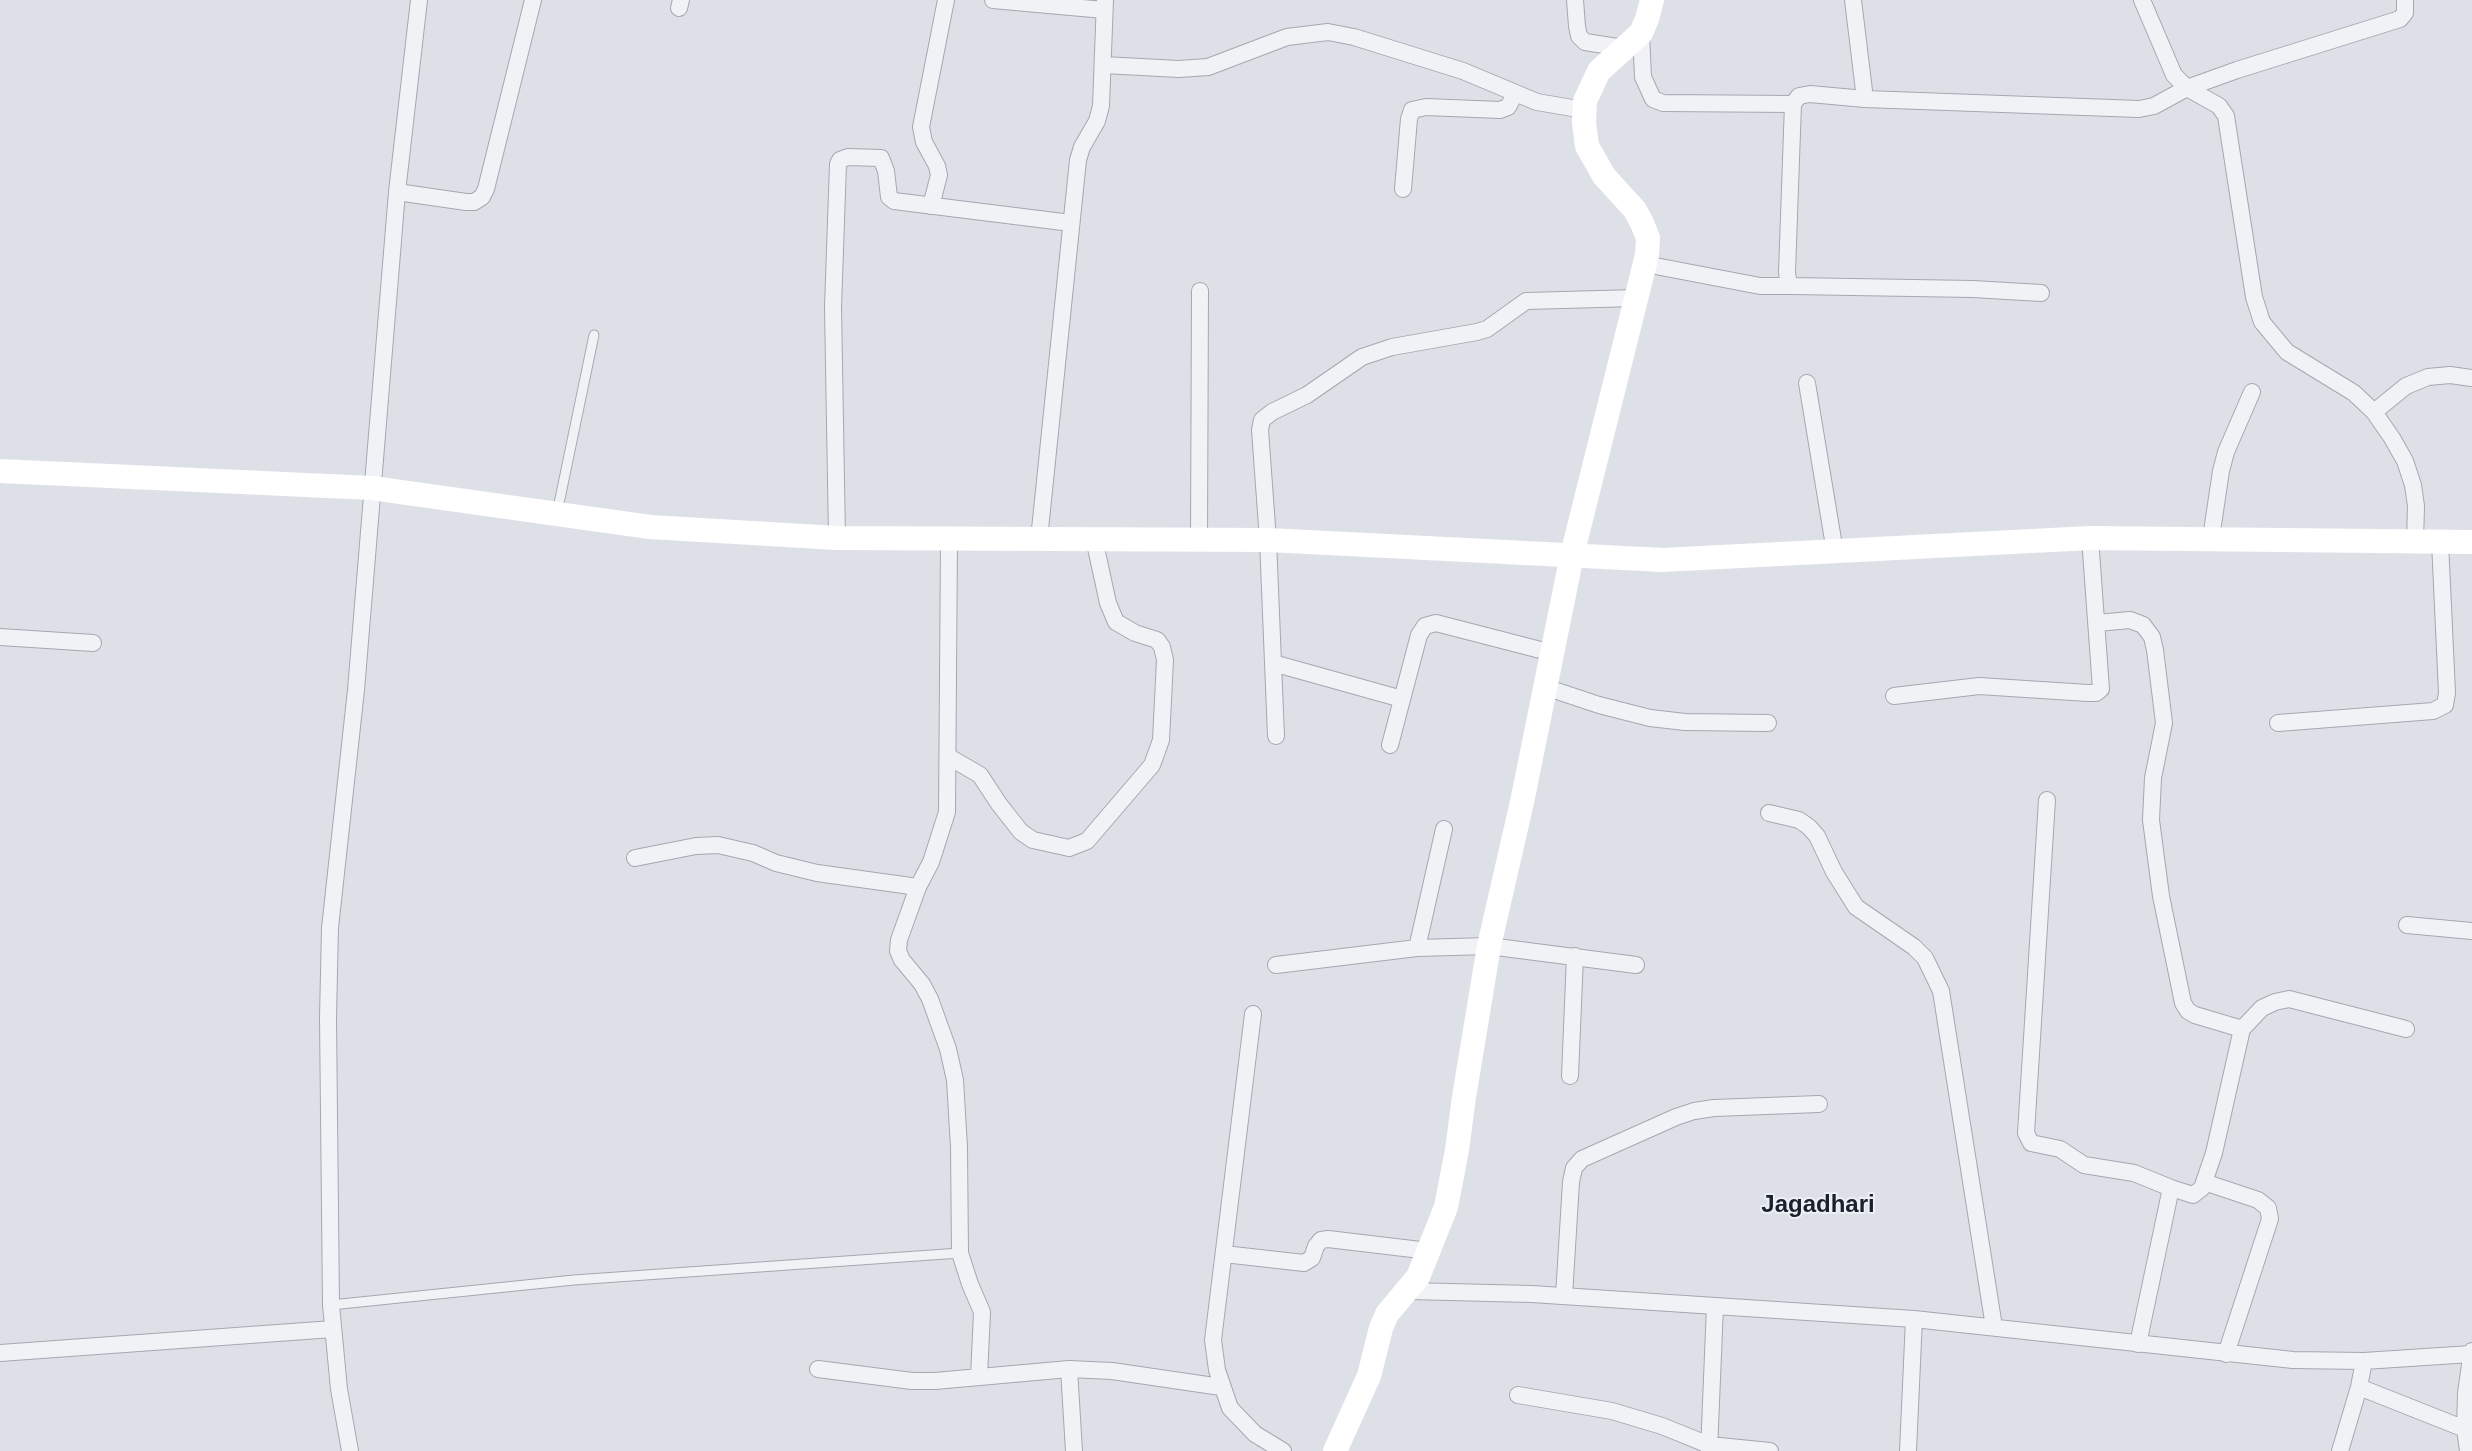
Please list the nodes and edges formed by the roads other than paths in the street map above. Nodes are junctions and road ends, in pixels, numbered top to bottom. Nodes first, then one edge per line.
1 (419, 0) edge
2 (533, 0) edge
3 (946, 0) edge
4 (992, 0) edge
5 (1575, 0) edge
6 (1652, 0) edge
7 (1853, 0) edge
8 (2142, 0) edge
9 (2404, 0) edge
10 (1104, 5) edge
11 (1632, 41) junction
12 (1103, 66) junction
13 (2187, 88) junction
14 (1515, 94) junction
15 (1864, 99) junction
16 (1793, 104) junction
17 (1584, 110) junction
18 (1403, 189) dead end
19 (396, 192) junction
20 (931, 206) junction
21 (1071, 223) junction
22 (1645, 264) junction
23 (1792, 286) junction
24 (1200, 291) dead end
25 (2041, 293) dead end
26 (1636, 298) junction
27 (594, 334) dead end
28 (2472, 378) edge
29 (1807, 383) dead end
30 (2252, 392) dead end
31 (2374, 412) junction
32 (0, 472) edge
33 (372, 488) junction
34 (557, 513) junction
35 (837, 538) junction
36 (2090, 538) junction
37 (2211, 538) junction
38 (1039, 539) junction
39 (1094, 539) junction
40 (1199, 539) junction
41 (949, 540) junction
42 (1268, 540) junction
43 (2415, 542) junction
44 (2440, 542) junction
45 (2472, 542) edge
46 (1835, 552) junction
47 (1572, 555) junction
48 (2097, 623) junction
49 (0, 637) edge
50 (93, 643) dead end
51 (1552, 653) junction
52 (1273, 662) junction
53 (1545, 687) junction
54 (1894, 696) dead end
55 (1402, 700) junction
56 (1768, 723) dead end
57 (2278, 723) dead end
58 (1276, 736) dead end
59 (1390, 745) dead end
60 (949, 757) junction
61 (2047, 800) dead end
62 (1769, 813) dead end
63 (1444, 829) dead end
64 (636, 858) dead end
65 (918, 887) junction
66 (2407, 925) dead end
67 (2472, 931) edge
68 (1489, 946) junction
69 (1416, 948) junction
70 (1575, 956) junction
71 (1276, 965) dead end
72 (1636, 965) dead end
73 (1253, 1014) dead end
74 (2242, 1029) junction
75 (2406, 1029) dead end
76 (1570, 1076) dead end
77 (1819, 1104) dead end
78 (2204, 1182) junction
79 (2171, 1188) junction
80 (1429, 1252) junction
81 (960, 1253) junction
82 (1224, 1254) junction
83 (1408, 1291) junction
84 (1564, 1296) junction
85 (331, 1305) junction
86 (1715, 1306) junction
87 (1914, 1318) junction
88 (1994, 1327) junction
89 (333, 1329) junction
90 (2138, 1344) junction
91 (2472, 1353) edge
92 (0, 1354) edge
93 (2226, 1354) junction
94 (2364, 1361) junction
95 (818, 1369) dead end
96 (1069, 1369) junction
97 (979, 1377) junction
98 (2359, 1387) junction
99 (1222, 1388) junction
100 (1518, 1395) dead end
101 (2466, 1429) junction
102 (1709, 1448) edge
103 (350, 1451) edge
104 (1074, 1451) edge
105 (1284, 1451) edge
106 (1335, 1451) edge
107 (1770, 1451) edge
108 (1908, 1451) edge
109 (2340, 1451) edge
110 (2468, 1451) edge

1 - 19 street
2 - 19 street
3 - 20 street
4 - 10 street
5 - 11 street
6 - 11 street
7 - 15 street
8 - 13 street
9 - 13 street
10 - 12 street
11 - 16 street
11 - 17 street
12 - 14 street
12 - 21 street
13 - 15 street
13 - 31 street
14 - 17 street
14 - 18 street
15 - 16 street
16 - 23 street
17 - 22 street
19 - 33 street
20 - 21 street
20 - 35 street
21 - 38 street
22 - 23 street
22 - 26 street
23 - 25 street
24 - 40 street
26 - 42 street
26 - 47 street
27 - 34 lane
28 - 31 street
29 - 46 street
30 - 37 street
31 - 43 street
32 - 33 street
33 - 34 street
33 - 85 street
34 - 35 street
35 - 41 street
36 - 37 street
36 - 46 street
36 - 48 street
37 - 43 street
38 - 39 street
38 - 41 street
39 - 40 street
39 - 60 street
40 - 42 street
41 - 60 street
42 - 47 street
42 - 52 street
43 - 44 street
44 - 45 street
44 - 57 street
46 - 47 street
47 - 51 street
48 - 54 street
48 - 74 street
49 - 50 street
51 - 53 street
51 - 55 street
52 - 55 street
52 - 58 street
53 - 56 street
53 - 68 street
55 - 59 street
60 - 65 street
61 - 79 street
62 - 88 street
63 - 69 street
64 - 65 street
65 - 81 street
66 - 67 street
68 - 69 street
68 - 70 street
68 - 80 street
69 - 71 street
70 - 72 street
70 - 76 street
73 - 82 street
74 - 75 street
74 - 78 street
77 - 84 street
78 - 79 street
78 - 93 street
79 - 90 street
80 - 82 street
80 - 83 street
81 - 85 lane
81 - 97 street
82 - 99 street
83 - 84 street
83 - 106 street
84 - 86 street
85 - 89 street
86 - 87 street
86 - 102 street
87 - 88 street
87 - 108 street
88 - 90 street
89 - 92 street
89 - 103 street
90 - 93 street
91 - 94 street
91 - 101 street
93 - 94 street
94 - 98 street
95 - 97 street
96 - 97 street
96 - 99 street
96 - 104 street
98 - 101 street
98 - 109 street
99 - 105 street
100 - 102 street
101 - 110 street
102 - 107 street

